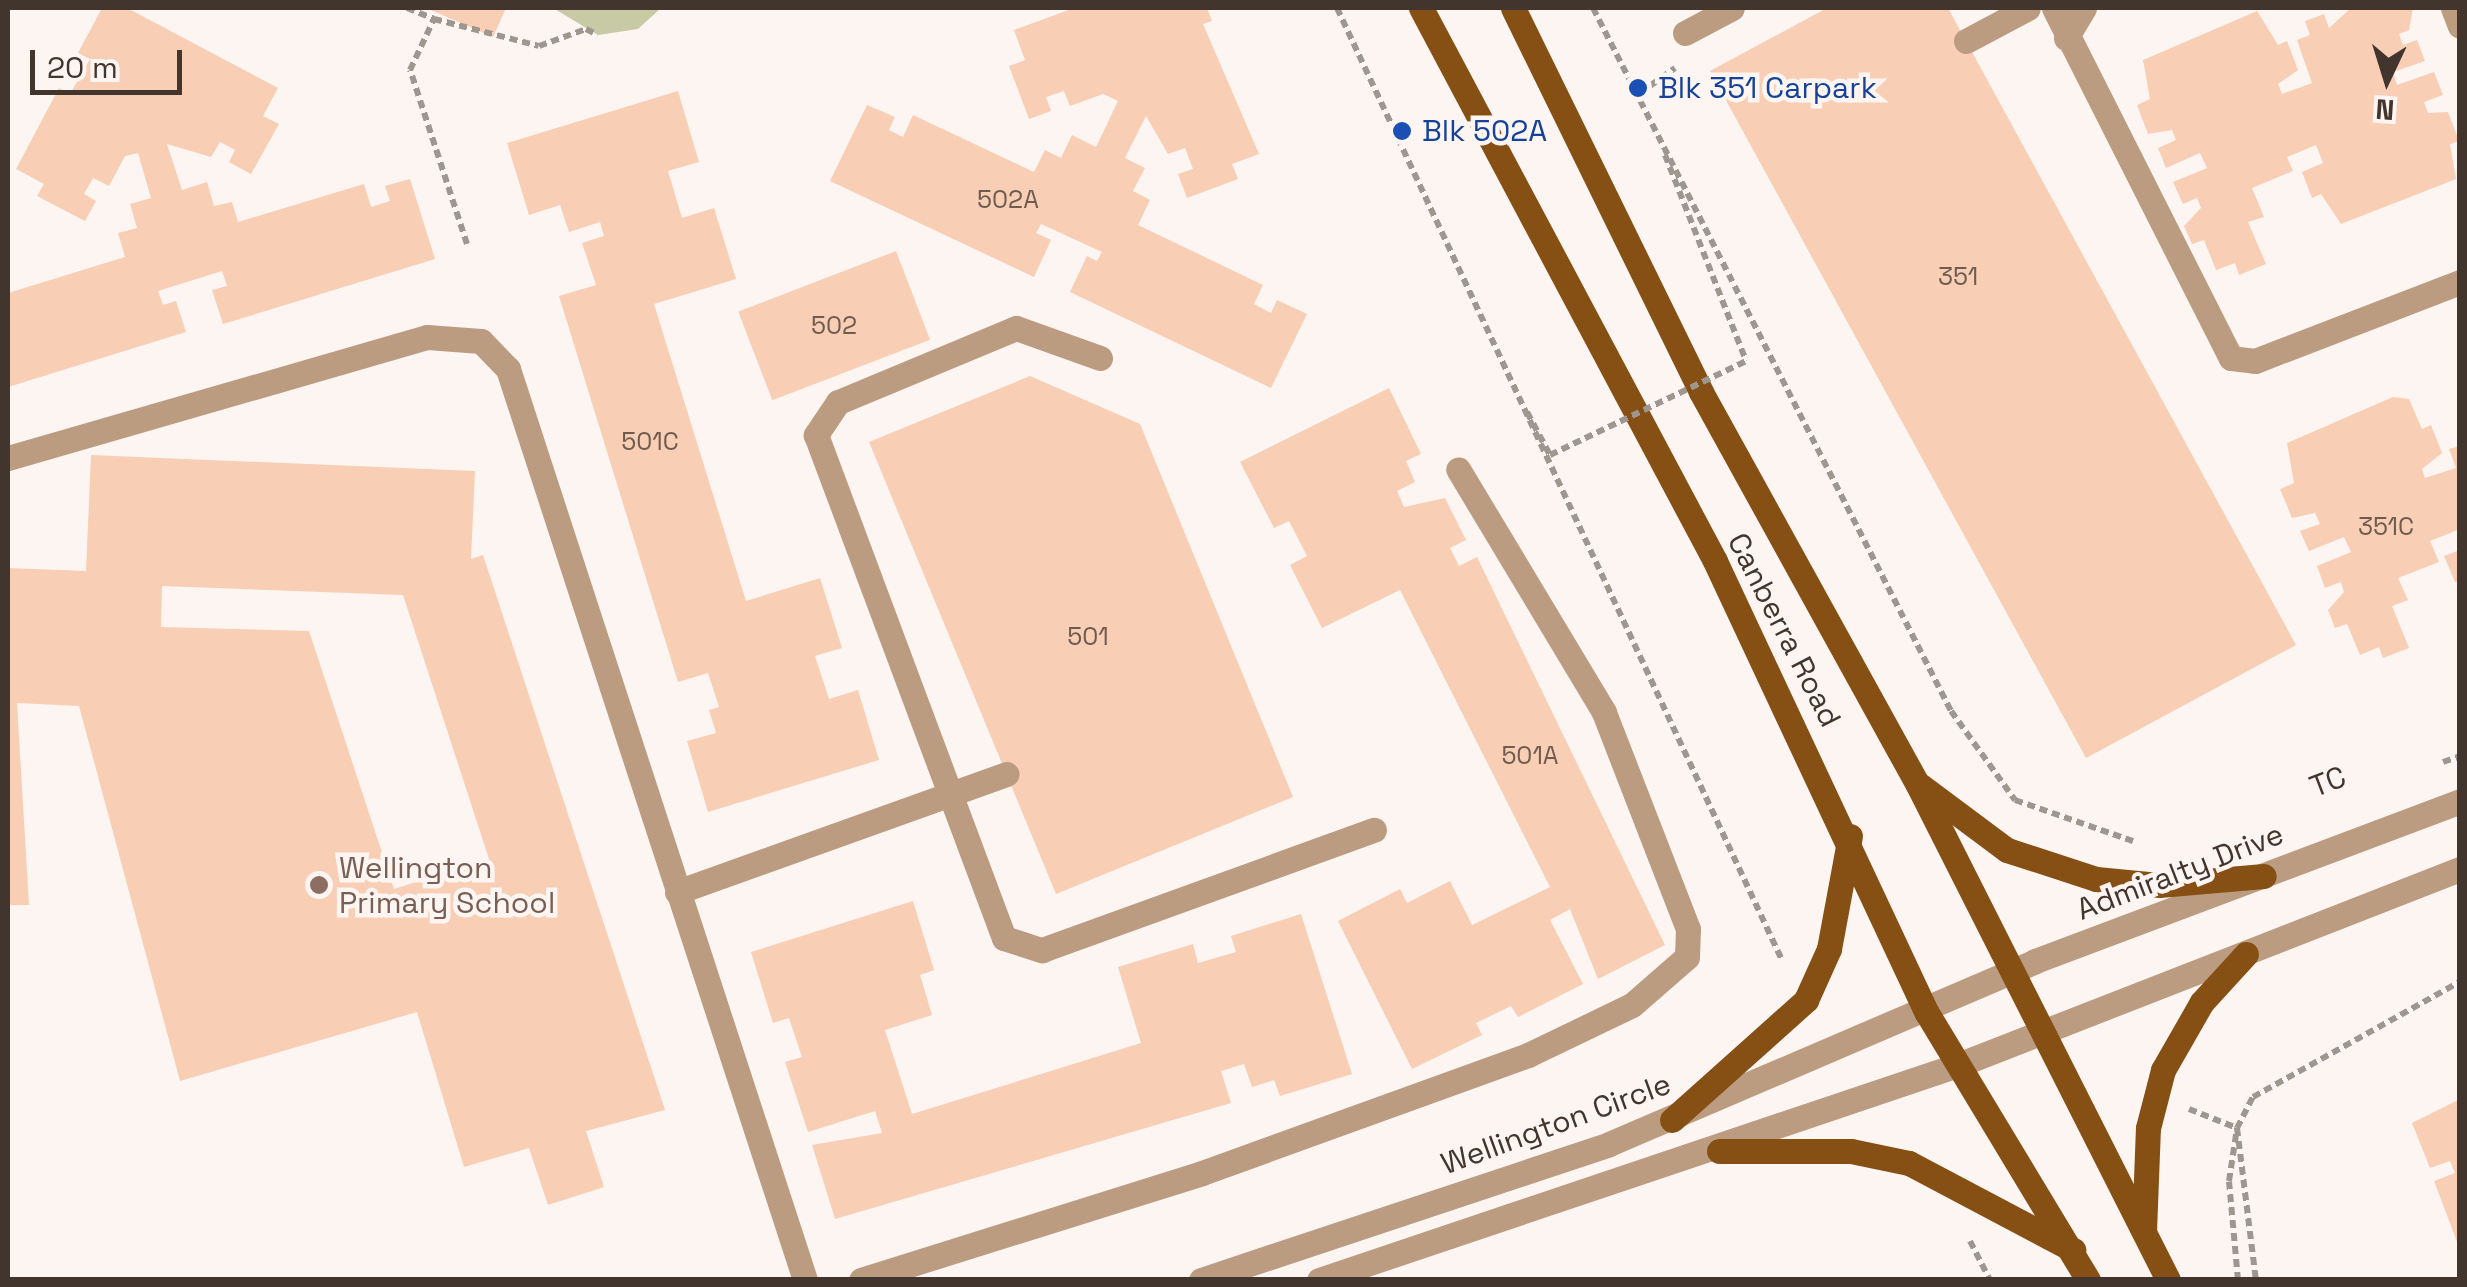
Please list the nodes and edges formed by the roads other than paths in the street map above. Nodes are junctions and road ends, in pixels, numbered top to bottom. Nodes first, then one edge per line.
1 (1420, 8) edge
2 (1513, 8) edge
3 (1732, 8) edge
4 (2028, 8) edge
5 (2054, 8) edge
6 (2084, 8) edge
7 (2453, 8) edge
8 (2460, 26) edge
9 (1685, 33) road end
10 (2066, 38) junction
11 (1966, 41) dead end
12 (2460, 282) edge
13 (1100, 358) dead end
14 (8, 458) edge
15 (1458, 468) dead end
16 (1006, 774) dead end
17 (1916, 783) junction
18 (948, 794) junction
19 (2460, 801) edge
20 (1374, 830) dead end
21 (1850, 836) junction
22 (2460, 869) edge
23 (2264, 876) junction
24 (677, 892) junction
25 (2246, 954) junction
26 (2014, 972) junction
27 (1927, 1013) junction
28 (2046, 1034) junction
29 (1958, 1066) junction
30 (1672, 1120) junction
31 (1719, 1150) junction
32 (2144, 1236) junction
33 (2073, 1250) junction
34 (806, 1280) edge
35 (861, 1280) edge
36 (1201, 1280) edge
37 (1319, 1280) edge
38 (2088, 1280) edge
39 (2168, 1280) edge

1 - 21 main road, Canberra Road
2 - 17 main road, Canberra Road
3 - 9 street
4 - 11 street
5 - 10 street
6 - 10 street
7 - 8 street
10 - 12 street
13 - 18 street
14 - 24 street
15 - 35 street
16 - 18 street
17 - 23 main road
17 - 26 main road, Canberra Road
18 - 20 street
18 - 24 street
19 - 23 street, Admiralty Drive
21 - 27 main road, Canberra Road
21 - 30 main road
22 - 25 street
23 - 26 street, Admiralty Drive
24 - 34 street
25 - 28 street
25 - 32 main road
26 - 27 street, Admiralty Drive
26 - 28 main road, Canberra Road
27 - 29 main road, Canberra Road
27 - 30 street, Wellington Circle
28 - 29 street
28 - 32 main road, Canberra Road
29 - 31 street
29 - 33 main road, Canberra Road
30 - 36 street, Wellington Circle
31 - 33 main road
31 - 37 street
32 - 39 main road, Canberra Road
33 - 38 main road, Canberra Road

